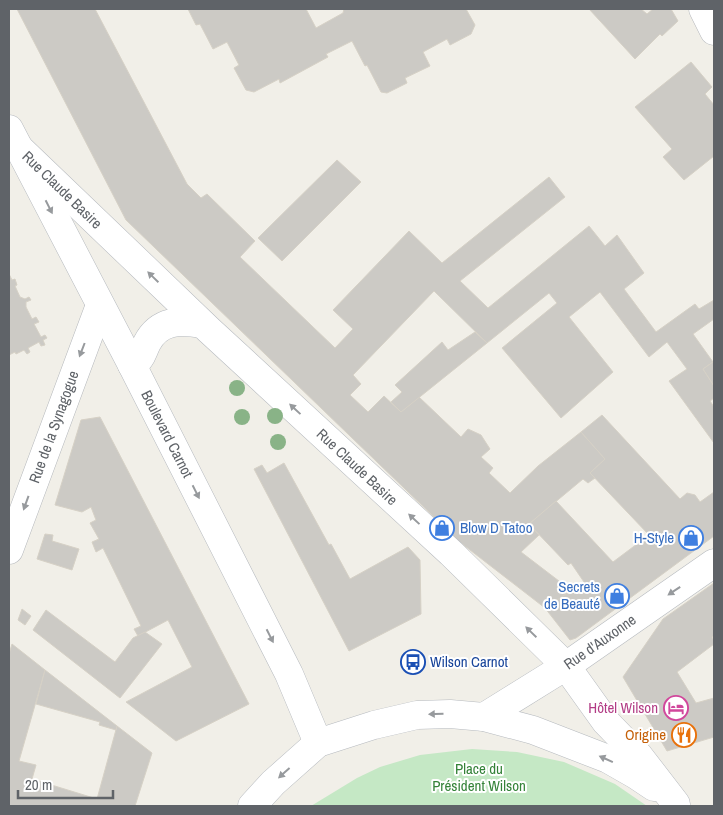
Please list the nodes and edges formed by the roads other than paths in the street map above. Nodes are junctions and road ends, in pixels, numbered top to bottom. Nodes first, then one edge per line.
1 (703, 9) edge
2 (714, 31) edge
3 (14, 138) edge
4 (100, 304) junction
5 (202, 324) junction
6 (132, 365) junction
7 (9, 550) edge
8 (714, 563) edge
9 (566, 666) junction
10 (484, 718) junction
11 (318, 743) junction
12 (677, 805) edge
13 (252, 806) edge

1 - 2 main road
3 -> 4 main road, Boulevard Carnot
5 -> 3 main road, Rue Claude Basire
4 - 6 main road, Boulevard Carnot
4 -> 7 main road, Rue de la Synagogue
5 - 6 main road
9 -> 5 main road, Rue Claude Basire
6 -> 11 main road, Boulevard Carnot
8 -> 9 main road, Rue d'Auxonne
9 - 10 main road, Rue d'Auxonne
9 - 12 main road, Rue Claude Basire
10 -> 11 main road
12 -> 10 main road
11 -> 13 main road

